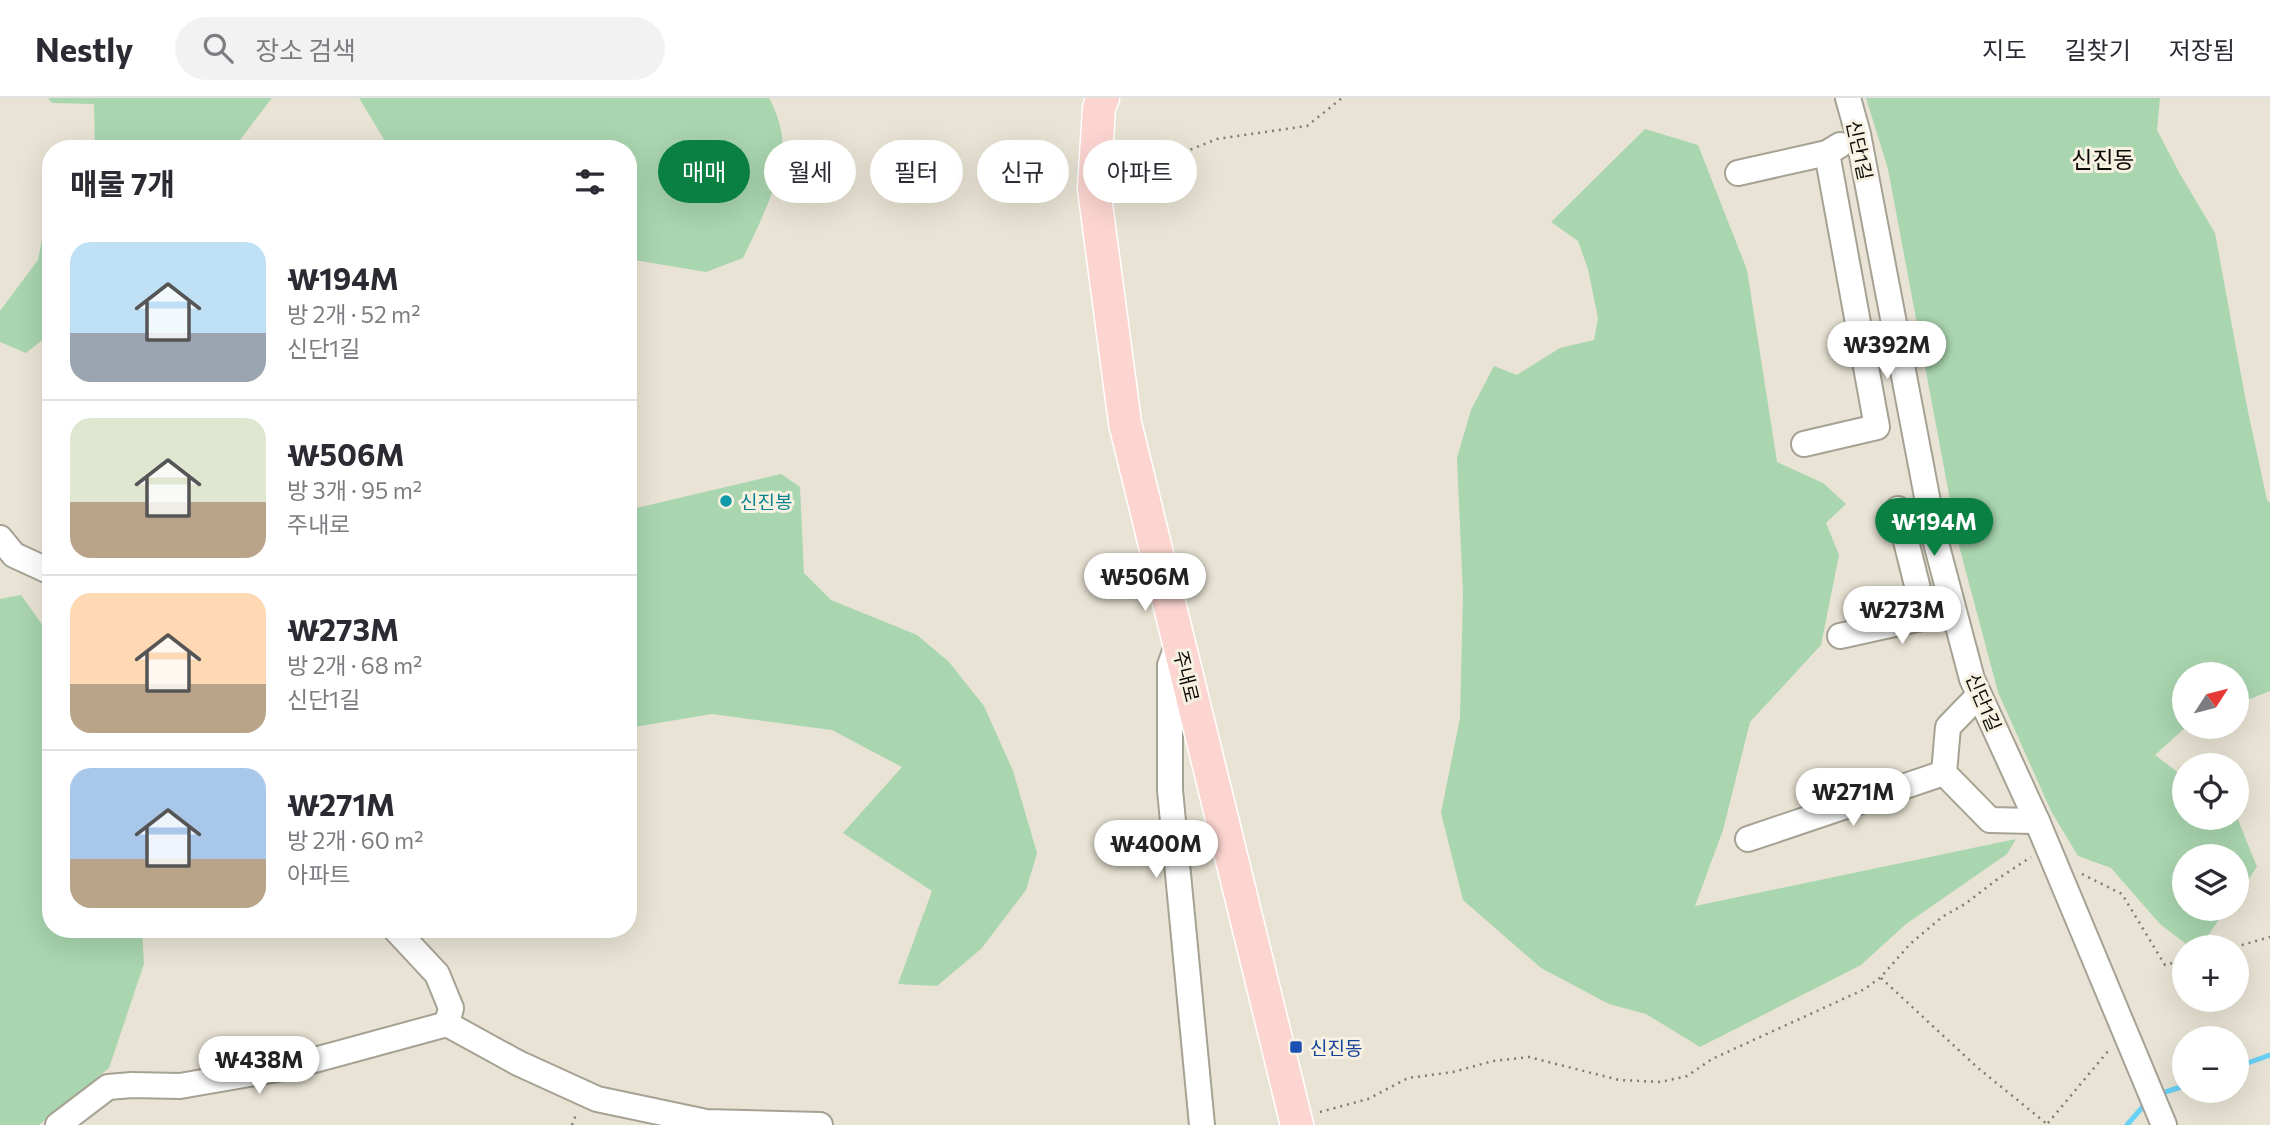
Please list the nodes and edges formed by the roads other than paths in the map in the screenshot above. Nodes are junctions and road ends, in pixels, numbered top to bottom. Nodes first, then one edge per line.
1 (1103, 98) edge
2 (1848, 98) edge
3 (1858, 134) junction
4 (1828, 153) junction
5 (1738, 173) dead end
6 (1901, 355) junction
7 (1865, 361) junction
8 (1804, 444) dead end
9 (1898, 509) dead end
10 (0, 538) edge
11 (42, 568) edge
12 (1953, 611) junction
13 (1925, 617) junction
14 (1840, 636) dead end
15 (1179, 642) junction
16 (1979, 695) junction
17 (1944, 773) junction
18 (2038, 821) junction
19 (1748, 839) dead end
20 (403, 938) edge
21 (447, 1024) junction
22 (1295, 1123) edge
23 (58, 1125) edge
24 (820, 1125) edge
25 (1202, 1125) edge
26 (2164, 1125) edge

1 - 15 main road, 주내로
2 - 3 street, 신단1길
3 - 4 street
3 - 6 street, 신단1길
4 - 5 street
4 - 7 street
6 - 7 street
6 - 12 street, 신단1길
7 - 8 street
9 - 13 street
10 - 11 street
12 - 13 street
12 - 16 street, 신단1길
13 - 14 street
15 - 22 main road, 주내로
15 - 25 street
16 - 17 street
16 - 18 street, 신단1길
17 - 18 street
17 - 19 street
18 - 26 street, 신단1길
20 - 21 street
21 - 23 street
21 - 24 street

